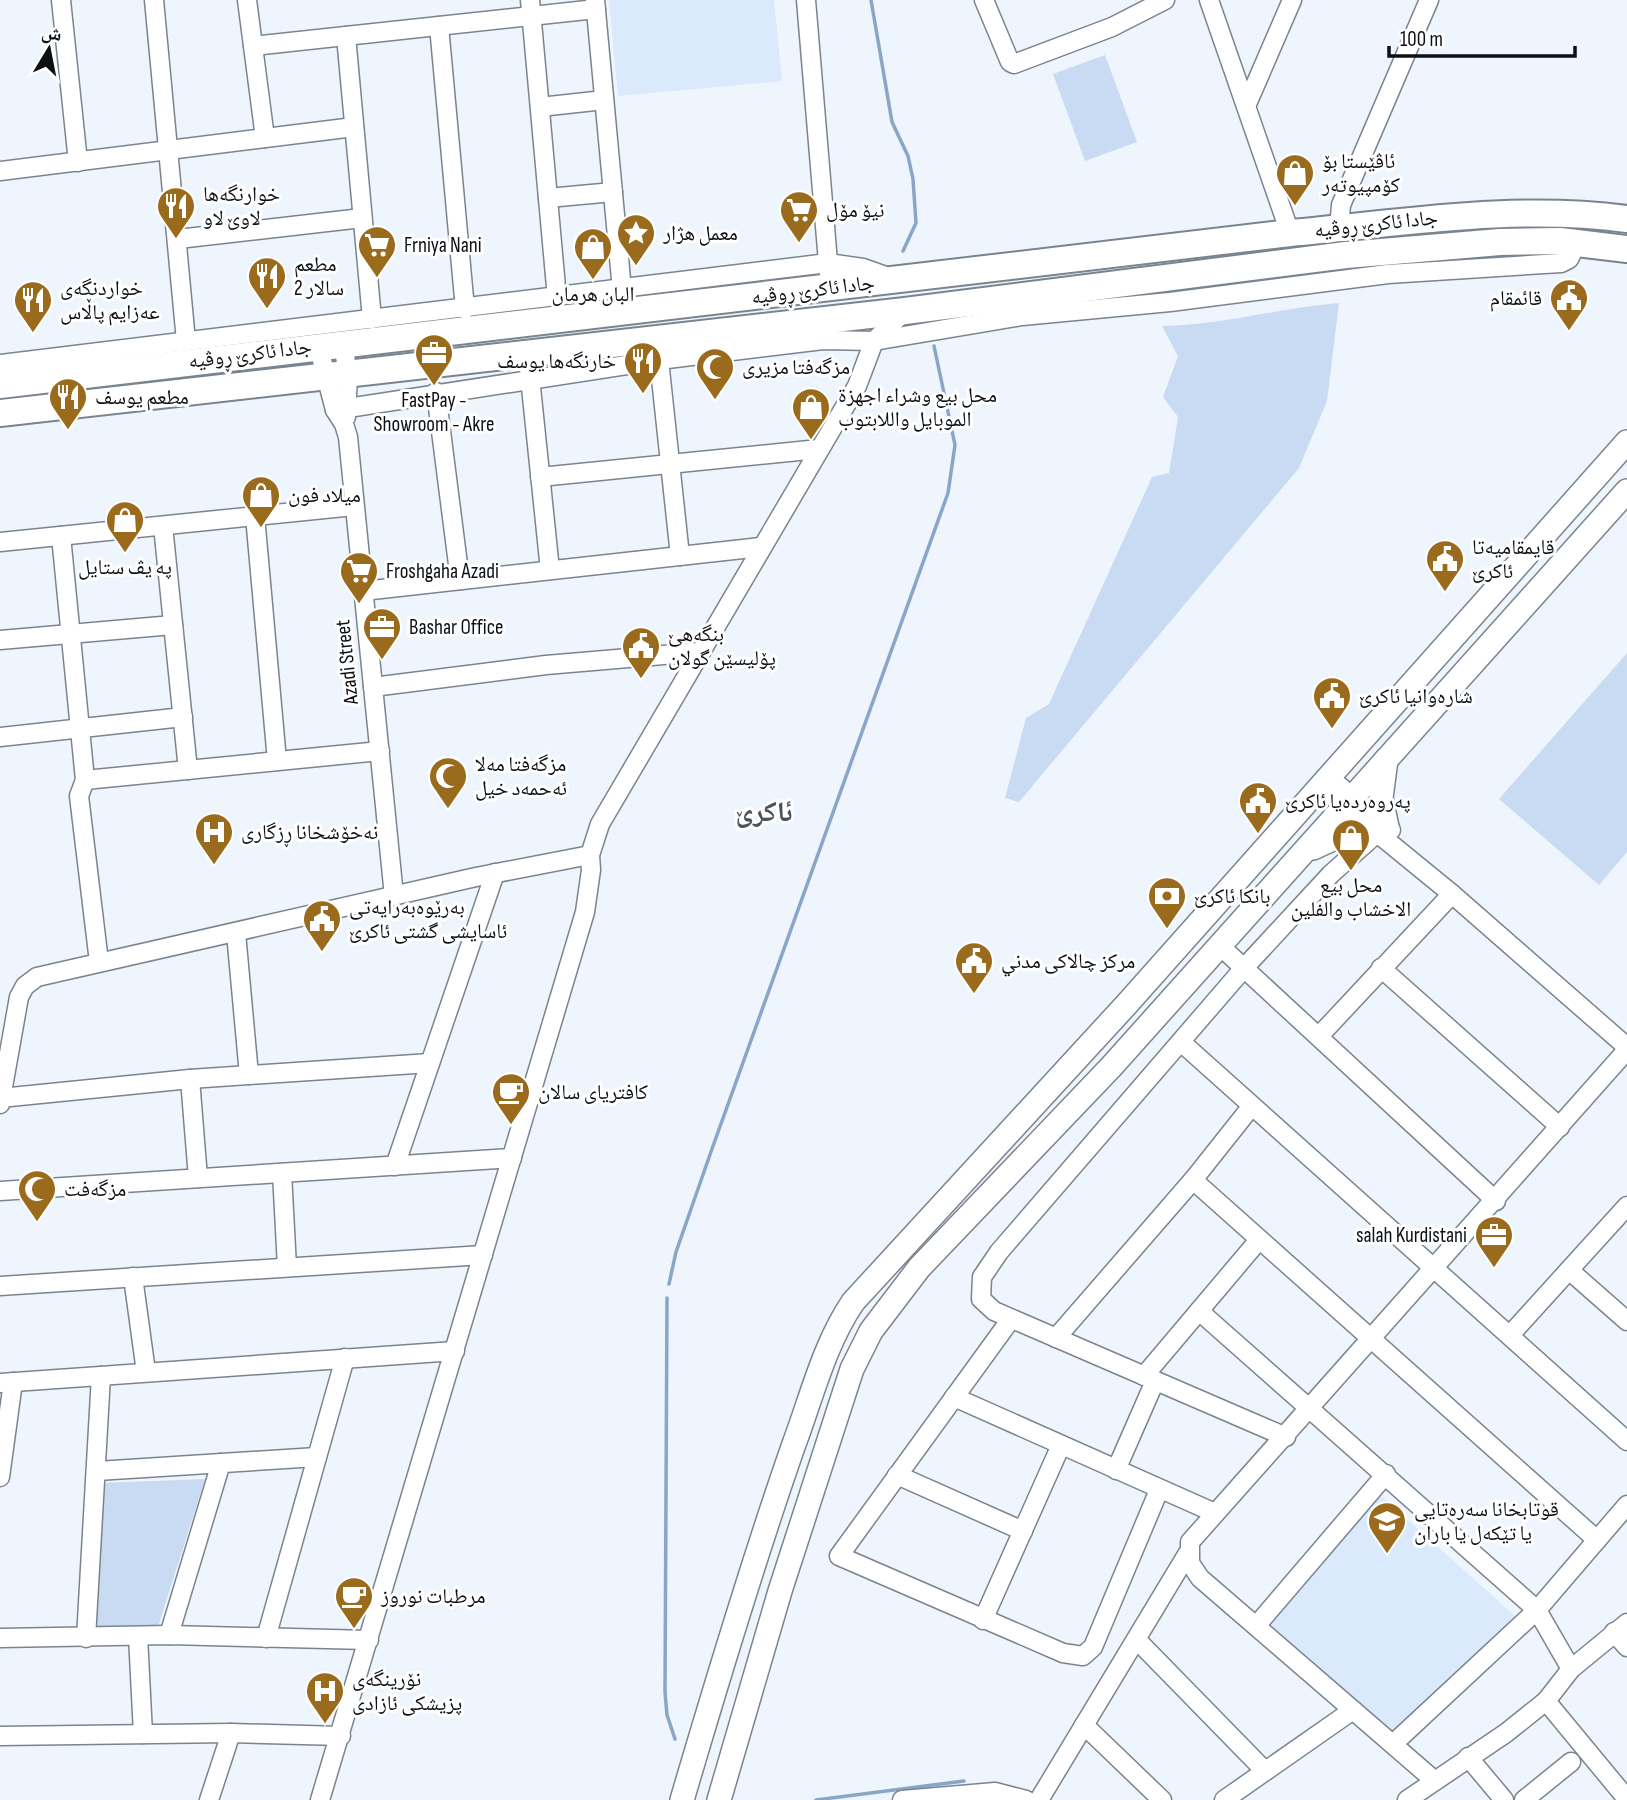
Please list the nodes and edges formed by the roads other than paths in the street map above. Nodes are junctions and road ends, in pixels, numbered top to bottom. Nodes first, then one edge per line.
1 (61, 0) edge
2 (154, 0) edge
3 (247, 0) edge
4 (806, 0) edge
5 (984, 0) edge
6 (1165, 0) edge
7 (1209, 0) edge
8 (1292, 0) edge
9 (1429, 0) edge
10 (595, 4) edge
11 (531, 8) edge
12 (439, 26) junction
13 (346, 36) junction
14 (253, 46) junction
15 (604, 100) junction
16 (1247, 104) junction
17 (540, 107) junction
18 (354, 127) junction
19 (265, 138) junction
20 (171, 150) junction
21 (78, 162) junction
22 (0, 171) edge
23 (613, 192) junction
24 (548, 198) junction
25 (362, 218) junction
26 (1627, 219) edge
27 (1339, 228) junction
28 (1290, 233) junction
29 (178, 239) junction
30 (1627, 249) edge
31 (829, 276) junction
32 (1224, 282) junction
33 (622, 290) junction
34 (557, 298) junction
35 (465, 309) junction
36 (905, 311) junction
37 (859, 316) junction
38 (372, 319) junction
39 (186, 341) junction
40 (874, 341) junction
41 (331, 344) junction
42 (527, 351) junction
43 (150, 357) junction
44 (659, 360) junction
45 (0, 364) edge
46 (337, 376) junction
47 (530, 378) junction
48 (0, 380) edge
49 (0, 385) edge
50 (436, 392) junction
51 (0, 413) edge
52 (342, 414) junction
53 (1627, 442) edge
54 (819, 449) junction
55 (669, 464) junction
56 (540, 477) junction
57 (1625, 496) edge
58 (355, 506) junction
59 (256, 516) junction
60 (163, 526) junction
61 (1550, 529) junction
62 (61, 536) junction
63 (0, 542) edge
64 (761, 547) junction
65 (1573, 549) junction
66 (680, 556) junction
67 (550, 570) junction
68 (460, 580) junction
69 (363, 591) junction
70 (173, 625) junction
71 (71, 634) junction
72 (0, 640) edge
73 (699, 652) junction
74 (373, 687) junction
75 (183, 717) junction
76 (80, 728) junction
77 (0, 737) edge
78 (380, 751) junction
79 (1386, 760) junction
80 (277, 761) junction
81 (188, 770) junction
82 (85, 780) junction
83 (1325, 782) junction
84 (1348, 802) junction
85 (1378, 830) junction
86 (590, 855) junction
87 (1299, 857) junction
88 (495, 873) junction
89 (1452, 894) junction
90 (394, 896) junction
91 (236, 933) junction
92 (1219, 945) junction
93 (99, 962) junction
94 (1244, 968) junction
95 (1381, 968) junction
96 (1320, 1035) junction
97 (1181, 1042) junction
98 (1087, 1048) junction
99 (1627, 1049) edge
100 (430, 1063) junction
101 (1111, 1067) junction
102 (249, 1075) junction
103 (190, 1079) junction
104 (0, 1100) edge
105 (1251, 1107) junction
106 (1560, 1127) junction
107 (512, 1158) junction
108 (395, 1166) junction
109 (282, 1173) junction
110 (198, 1178) junction
111 (1193, 1180) junction
112 (0, 1191) edge
113 (1496, 1201) junction
114 (1627, 1206) edge
115 (1258, 1241) junction
116 (483, 1255) junction
117 (287, 1268) junction
118 (1436, 1268) junction
119 (1569, 1270) junction
120 (133, 1278) junction
121 (0, 1286) edge
122 (1199, 1311) junction
123 (1011, 1319) junction
124 (1627, 1321) edge
125 (1510, 1335) junction
126 (1056, 1338) junction
127 (1373, 1338) junction
128 (455, 1351) junction
129 (345, 1358) junction
130 (146, 1372) junction
131 (101, 1376) junction
132 (1150, 1378) junction
133 (6, 1382) edge
134 (954, 1397) junction
135 (1312, 1408) junction
136 (1286, 1437) junction
137 (1627, 1441) edge
138 (1061, 1444) junction
139 (317, 1457) junction
140 (221, 1463) junction
141 (1116, 1470) junction
142 (97, 1471) junction
143 (897, 1475) junction
144 (1386, 1475) junction
145 (0, 1477) edge
146 (1159, 1490) junction
147 (1627, 1505) edge
148 (1215, 1513) junction
149 (1023, 1531) junction
150 (1597, 1540) junction
151 (1188, 1553) junction
152 (1537, 1610) junction
153 (983, 1620) junction
154 (1256, 1626) junction
155 (1621, 1628) edge
156 (169, 1635) junction
157 (138, 1636) junction
158 (86, 1637) junction
159 (266, 1638) junction
160 (0, 1639) edge
161 (369, 1640) junction
162 (1137, 1640) junction
163 (1627, 1647) edge
164 (1571, 1669) junction
165 (1546, 1702) junction
166 (1353, 1710) junction
167 (1084, 1725) junction
168 (230, 1733) junction
169 (143, 1734) junction
170 (0, 1736) edge
171 (341, 1736) junction
172 (1393, 1744) junction
173 (1468, 1757) junction
174 (1571, 1762) dead end
175 (1265, 1772) junction
176 (1435, 1781) junction
177 (1627, 1799) edge
178 (209, 1800) edge
179 (320, 1800) edge
180 (682, 1800) edge
181 (719, 1800) edge
182 (902, 1800) edge
183 (1026, 1800) edge
184 (1039, 1800) edge
185 (1162, 1800) edge
186 (1224, 1800) edge
187 (1407, 1800) edge
188 (1504, 1800) edge
189 (1524, 1800) edge

1 - 21 street
2 - 20 street
3 - 14 street
4 - 31 street
5 - 6 street
7 - 16 street
8 - 16 street
9 - 27 street
10 - 11 street
10 - 15 street
11 - 12 street
11 - 17 street
12 - 13 street
12 - 35 street
13 - 14 street
13 - 18 street
14 - 19 street
15 - 17 street
15 - 23 street
16 - 28 street
17 - 24 street
18 - 19 street
18 - 25 street
19 - 20 street
20 - 21 street
20 - 29 street
21 - 22 street
23 - 24 street
23 - 33 street
24 - 34 street
25 - 29 street
25 - 38 street
26 - 27 highway, جادا ئاکرێ ڕوڤیە
27 - 28 highway, جادا ئاکرێ ڕوڤیە
28 - 31 highway, جادا ئاکرێ ڕوڤیە
29 - 39 street
30 - 32 highway, جادا ئاکرێ ڕوڤیە
31 - 33 street
31 - 41 highway, جادا ئاکرێ ڕوڤیە
32 - 36 highway, جادا ئاکرێ ڕوڤیە
32 - 40 street
33 - 34 street
34 - 35 street
35 - 38 street
36 - 37 highway, جادا ئاکرێ ڕوڤیە
36 - 40 street
37 - 40 street
37 - 42 highway, جادا ئاکرێ ڕوڤیە
38 - 39 street
39 - 43 street
40 - 44 street
40 - 54 street
41 - 43 highway, جادا ئاکرێ ڕوڤیە
41 - 46 street, Azadi Street
41 - 46 street, Azadi Street
42 - 46 highway, جادا ئاکرێ ڕوڤیە
42 - 47 street
43 - 45 street
43 - 49 highway, جادا ئاکرێ ڕوڤیە
44 - 47 street
44 - 55 street
46 - 51 highway, جادا ئاکرێ ڕوڤیە
46 - 52 street, Azadi Street
47 - 50 street
47 - 56 street
48 - 49 street
50 - 52 street
50 - 68 street
52 - 58 street, Azadi Street
53 - 61 main road
54 - 55 street
54 - 64 street
55 - 56 street
55 - 66 street
56 - 67 street
57 - 65 main road
58 - 59 street
58 - 69 street, Azadi Street
59 - 60 street
59 - 80 street
60 - 62 street
60 - 70 street
61 - 65 main road
61 - 83 main road
62 - 63 street
62 - 71 street
64 - 66 street
64 - 73 street
65 - 79 main road
66 - 67 street
67 - 68 street
68 - 69 street
69 - 74 street, Azadi Street
70 - 71 street
70 - 75 street
71 - 72 street
71 - 76 street
73 - 74 street
73 - 86 street
74 - 78 street, Azadi Street
75 - 76 street
75 - 81 street
76 - 77 street
76 - 82 street
78 - 80 street
78 - 90 street, Azadi Street
79 - 84 main road
79 - 85 main road
80 - 81 street
81 - 82 street
82 - 93 street
83 - 84 street
83 - 98 main road
84 - 85 street
84 - 87 main road
85 - 87 main road
85 - 89 street
85 - 94 street
86 - 88 street
86 - 107 street
87 - 92 main road
88 - 90 street
88 - 100 street
89 - 95 street
89 - 99 street
90 - 91 street
91 - 93 street
91 - 102 street
92 - 94 street
92 - 101 main road
93 - 104 street
94 - 96 street
94 - 97 street
95 - 96 street
95 - 106 street
96 - 113 street
97 - 105 street
97 - 123 street
98 - 101 main road
98 - 180 main road
99 - 106 street
100 - 102 street
100 - 108 street
101 - 181 main road
102 - 103 street
103 - 104 street
103 - 110 street
105 - 111 street
105 - 118 street
106 - 113 street
107 - 108 street
107 - 116 street
108 - 109 street
109 - 110 street
109 - 117 street
110 - 112 street
111 - 115 street
111 - 126 street
113 - 118 street
114 - 119 street
115 - 122 street
115 - 127 street
116 - 117 street
116 - 128 street
117 - 120 street
118 - 125 street
118 - 127 street
119 - 124 street
119 - 125 street
120 - 121 street
120 - 130 street
122 - 132 street
122 - 135 street
123 - 126 street
123 - 134 street
125 - 137 street
126 - 132 street
127 - 135 street
127 - 150 street
128 - 129 street
128 - 161 street
129 - 130 street
129 - 139 street
130 - 131 street
131 - 133 street
131 - 142 street
132 - 136 street
132 - 141 street
133 - 145 street
134 - 138 street
134 - 143 street
135 - 136 street
135 - 144 street
136 - 148 street
138 - 141 street
138 - 149 street
139 - 140 street
139 - 159 street
140 - 142 street
140 - 156 street
141 - 146 street
142 - 158 street
143 - 149 street
143 - 153 street
144 - 152 street
144 - 154 street
146 - 148 street
146 - 153 street
147 - 150 street
148 - 151 street
149 - 153 street
150 - 152 street
151 - 154 street
151 - 162 street
152 - 164 street
152 - 172 street
154 - 166 street
155 - 163 street
155 - 164 street
156 - 157 street
156 - 159 street
157 - 158 street
157 - 169 street
158 - 160 street
159 - 161 street
161 - 171 street
162 - 167 street
162 - 175 street
164 - 165 street
165 - 173 street
165 - 177 street
166 - 172 street
166 - 175 street
167 - 184 street
167 - 185 street
168 - 169 street
168 - 171 street
168 - 178 street
169 - 170 street
171 - 179 street
172 - 176 street
173 - 176 street
173 - 188 street
174 - 189 street
175 - 186 street
176 - 187 street
182 - 183 street

